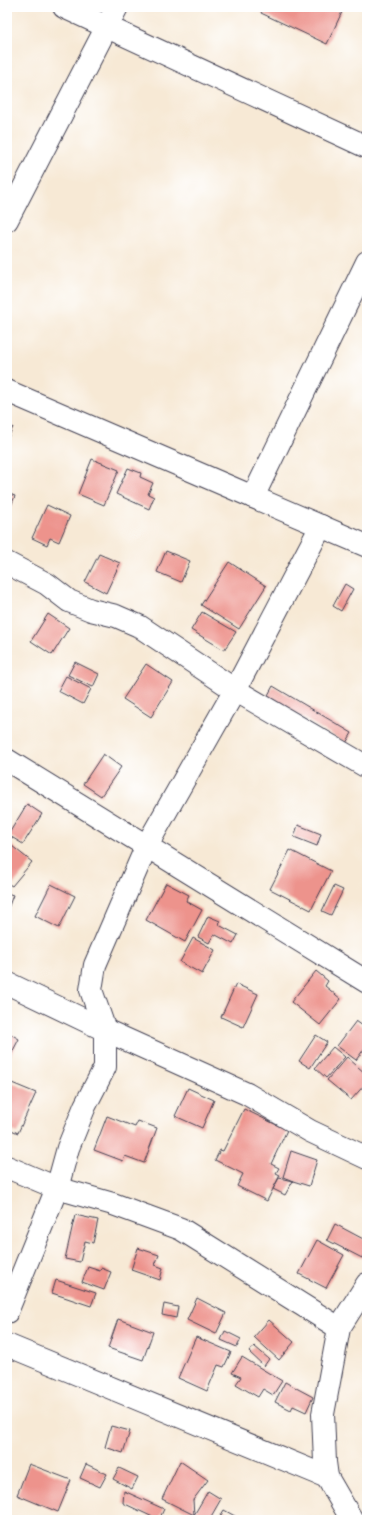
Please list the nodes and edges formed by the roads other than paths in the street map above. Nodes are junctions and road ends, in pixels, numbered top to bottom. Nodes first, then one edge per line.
1 (64, 7) edge
2 (112, 16) edge
3 (367, 147) edge
4 (7, 220) edge
5 (367, 262) edge
6 (7, 391) edge
7 (253, 496) junction
8 (321, 526) junction
9 (367, 546) edge
10 (7, 563) edge
11 (235, 690) junction
12 (7, 760) edge
13 (367, 767) edge
14 (147, 845) junction
15 (367, 982) edge
16 (7, 983) edge
17 (105, 1030) junction
18 (367, 1158) edge
19 (7, 1167) edge
20 (57, 1188) junction
21 (367, 1284) edge
22 (7, 1312) edge
23 (339, 1328) junction
24 (7, 1345) edge
25 (327, 1477) junction
26 (352, 1520) edge

1 - 2 street
2 - 3 street
2 - 4 street
5 - 7 street
6 - 7 street
7 - 8 street
8 - 9 street
8 - 11 street
10 - 11 street
11 - 13 street
11 - 14 street
12 - 14 street
14 - 15 street
14 - 17 street
16 - 17 street
17 - 18 street
17 - 20 street
19 - 20 street
20 - 22 street
20 - 23 street
21 - 23 street
23 - 25 street
24 - 25 street
25 - 26 street

